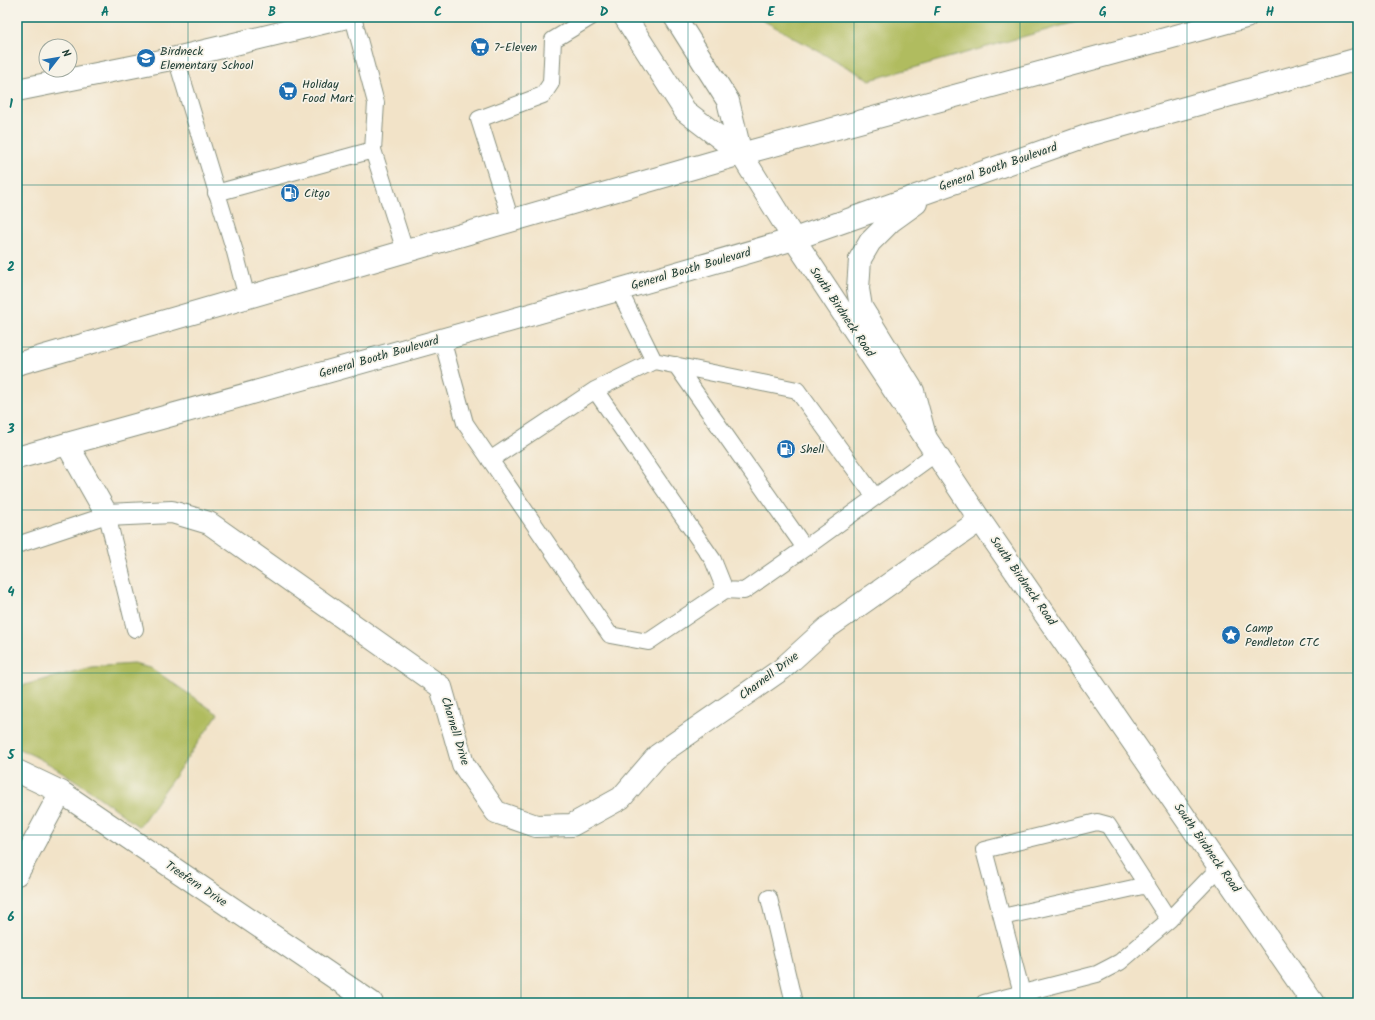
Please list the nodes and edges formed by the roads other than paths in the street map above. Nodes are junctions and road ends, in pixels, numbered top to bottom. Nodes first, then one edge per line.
1 (348, 17) edge
2 (353, 17) edge
3 (591, 17) edge
4 (625, 17) edge
5 (675, 17) edge
6 (1246, 17) edge
7 (176, 58) junction
8 (1358, 59) edge
9 (17, 90) edge
10 (373, 150) junction
11 (741, 154) junction
12 (937, 188) junction
13 (216, 193) junction
14 (511, 221) junction
15 (794, 239) junction
16 (406, 251) junction
17 (619, 290) junction
18 (247, 298) junction
19 (442, 339) junction
20 (654, 361) junction
21 (17, 364) edge
22 (676, 365) junction
23 (595, 390) junction
24 (67, 444) junction
25 (931, 444) junction
26 (17, 458) edge
27 (490, 460) junction
28 (874, 497) junction
29 (108, 515) junction
30 (980, 520) junction
31 (17, 545) edge
32 (805, 548) junction
33 (725, 590) junction
34 (135, 629) dead end
35 (17, 771) edge
36 (61, 792) junction
37 (1220, 867) junction
38 (17, 874) edge
39 (1147, 885) junction
40 (769, 898) dead end
41 (1002, 917) junction
42 (1169, 920) junction
43 (1022, 993) junction
44 (372, 1003) edge
45 (794, 1003) edge
46 (984, 1003) edge
47 (1313, 1003) edge

1 - 7 main road
2 - 10 lane
3 - 14 lane
4 - 11 main road, South Birdneck Road
5 - 11 main road, South Birdneck Road
6 - 11 main road
7 - 9 main road
7 - 13 lane
8 - 12 main road, General Booth Boulevard
10 - 13 lane
10 - 16 lane
11 - 14 main road
11 - 15 main road, South Birdneck Road
12 - 15 main road, General Booth Boulevard
12 - 25 main road
13 - 18 lane
14 - 16 main road
15 - 17 main road, General Booth Boulevard
15 - 25 main road, South Birdneck Road
16 - 18 main road
17 - 19 main road, General Booth Boulevard
17 - 20 lane
18 - 21 main road
19 - 24 main road, General Booth Boulevard
19 - 27 lane
20 - 22 lane
20 - 23 lane
22 - 28 lane
22 - 32 lane
23 - 27 lane
23 - 33 lane
24 - 26 main road, General Booth Boulevard
24 - 29 main road
25 - 28 lane
25 - 30 main road, South Birdneck Road
27 - 33 lane
28 - 32 lane
29 - 30 main road, Charnell Drive
29 - 31 lane
29 - 34 lane
30 - 37 main road, South Birdneck Road
32 - 33 lane
35 - 36 main road, Treefern Drive
36 - 38 main road
36 - 44 main road, Treefern Drive
37 - 42 lane
37 - 47 main road, South Birdneck Road
39 - 41 lane
39 - 41 lane
39 - 42 lane
40 - 45 lane
41 - 43 lane
42 - 43 lane
43 - 46 lane

